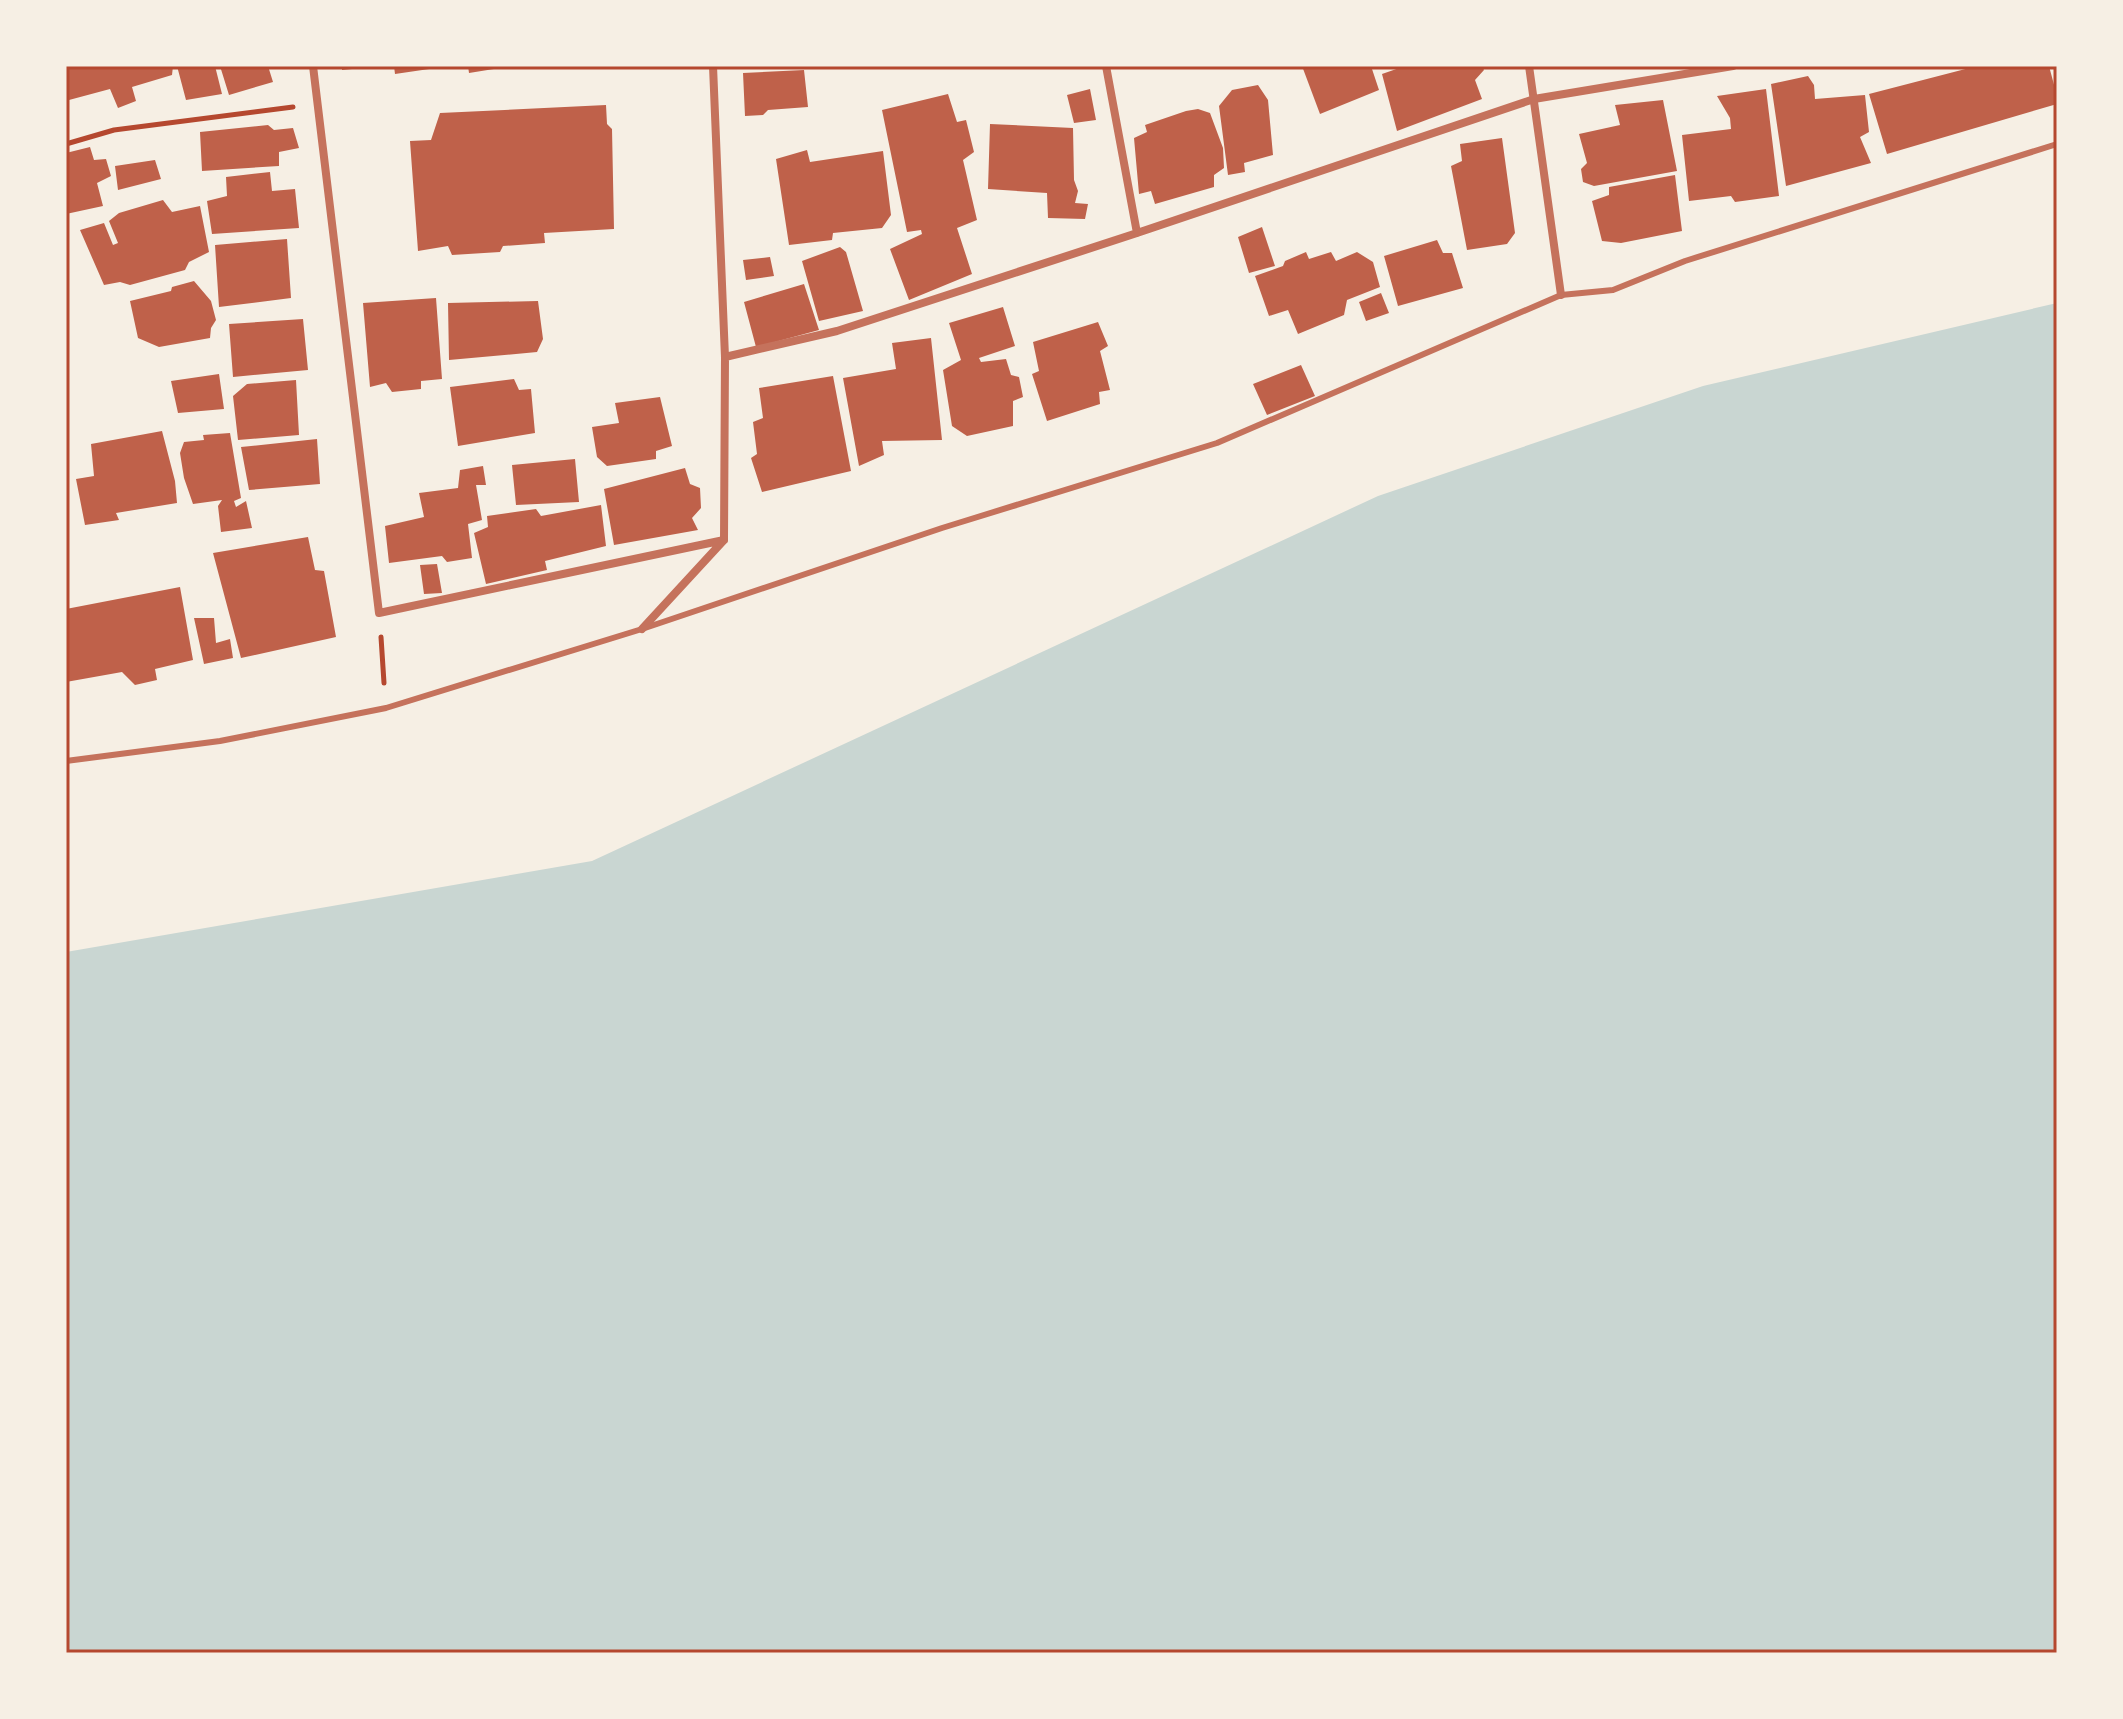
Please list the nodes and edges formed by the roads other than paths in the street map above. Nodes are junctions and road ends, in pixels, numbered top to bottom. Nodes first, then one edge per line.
1 (313, 66) edge
2 (713, 66) edge
3 (1106, 66) edge
4 (1529, 66) edge
5 (1733, 66) edge
6 (1534, 99) junction
7 (2057, 144) edge
8 (1137, 233) junction
9 (1561, 295) junction
10 (725, 357) junction
11 (724, 540) junction
12 (642, 629) junction
13 (66, 761) edge

1 - 11 street
2 - 10 street
3 - 8 street
4 - 6 street
5 - 6 street
6 - 8 street
6 - 9 street
7 - 9 lane
8 - 10 street
9 - 12 lane
10 - 11 street
11 - 12 street
12 - 13 lane

